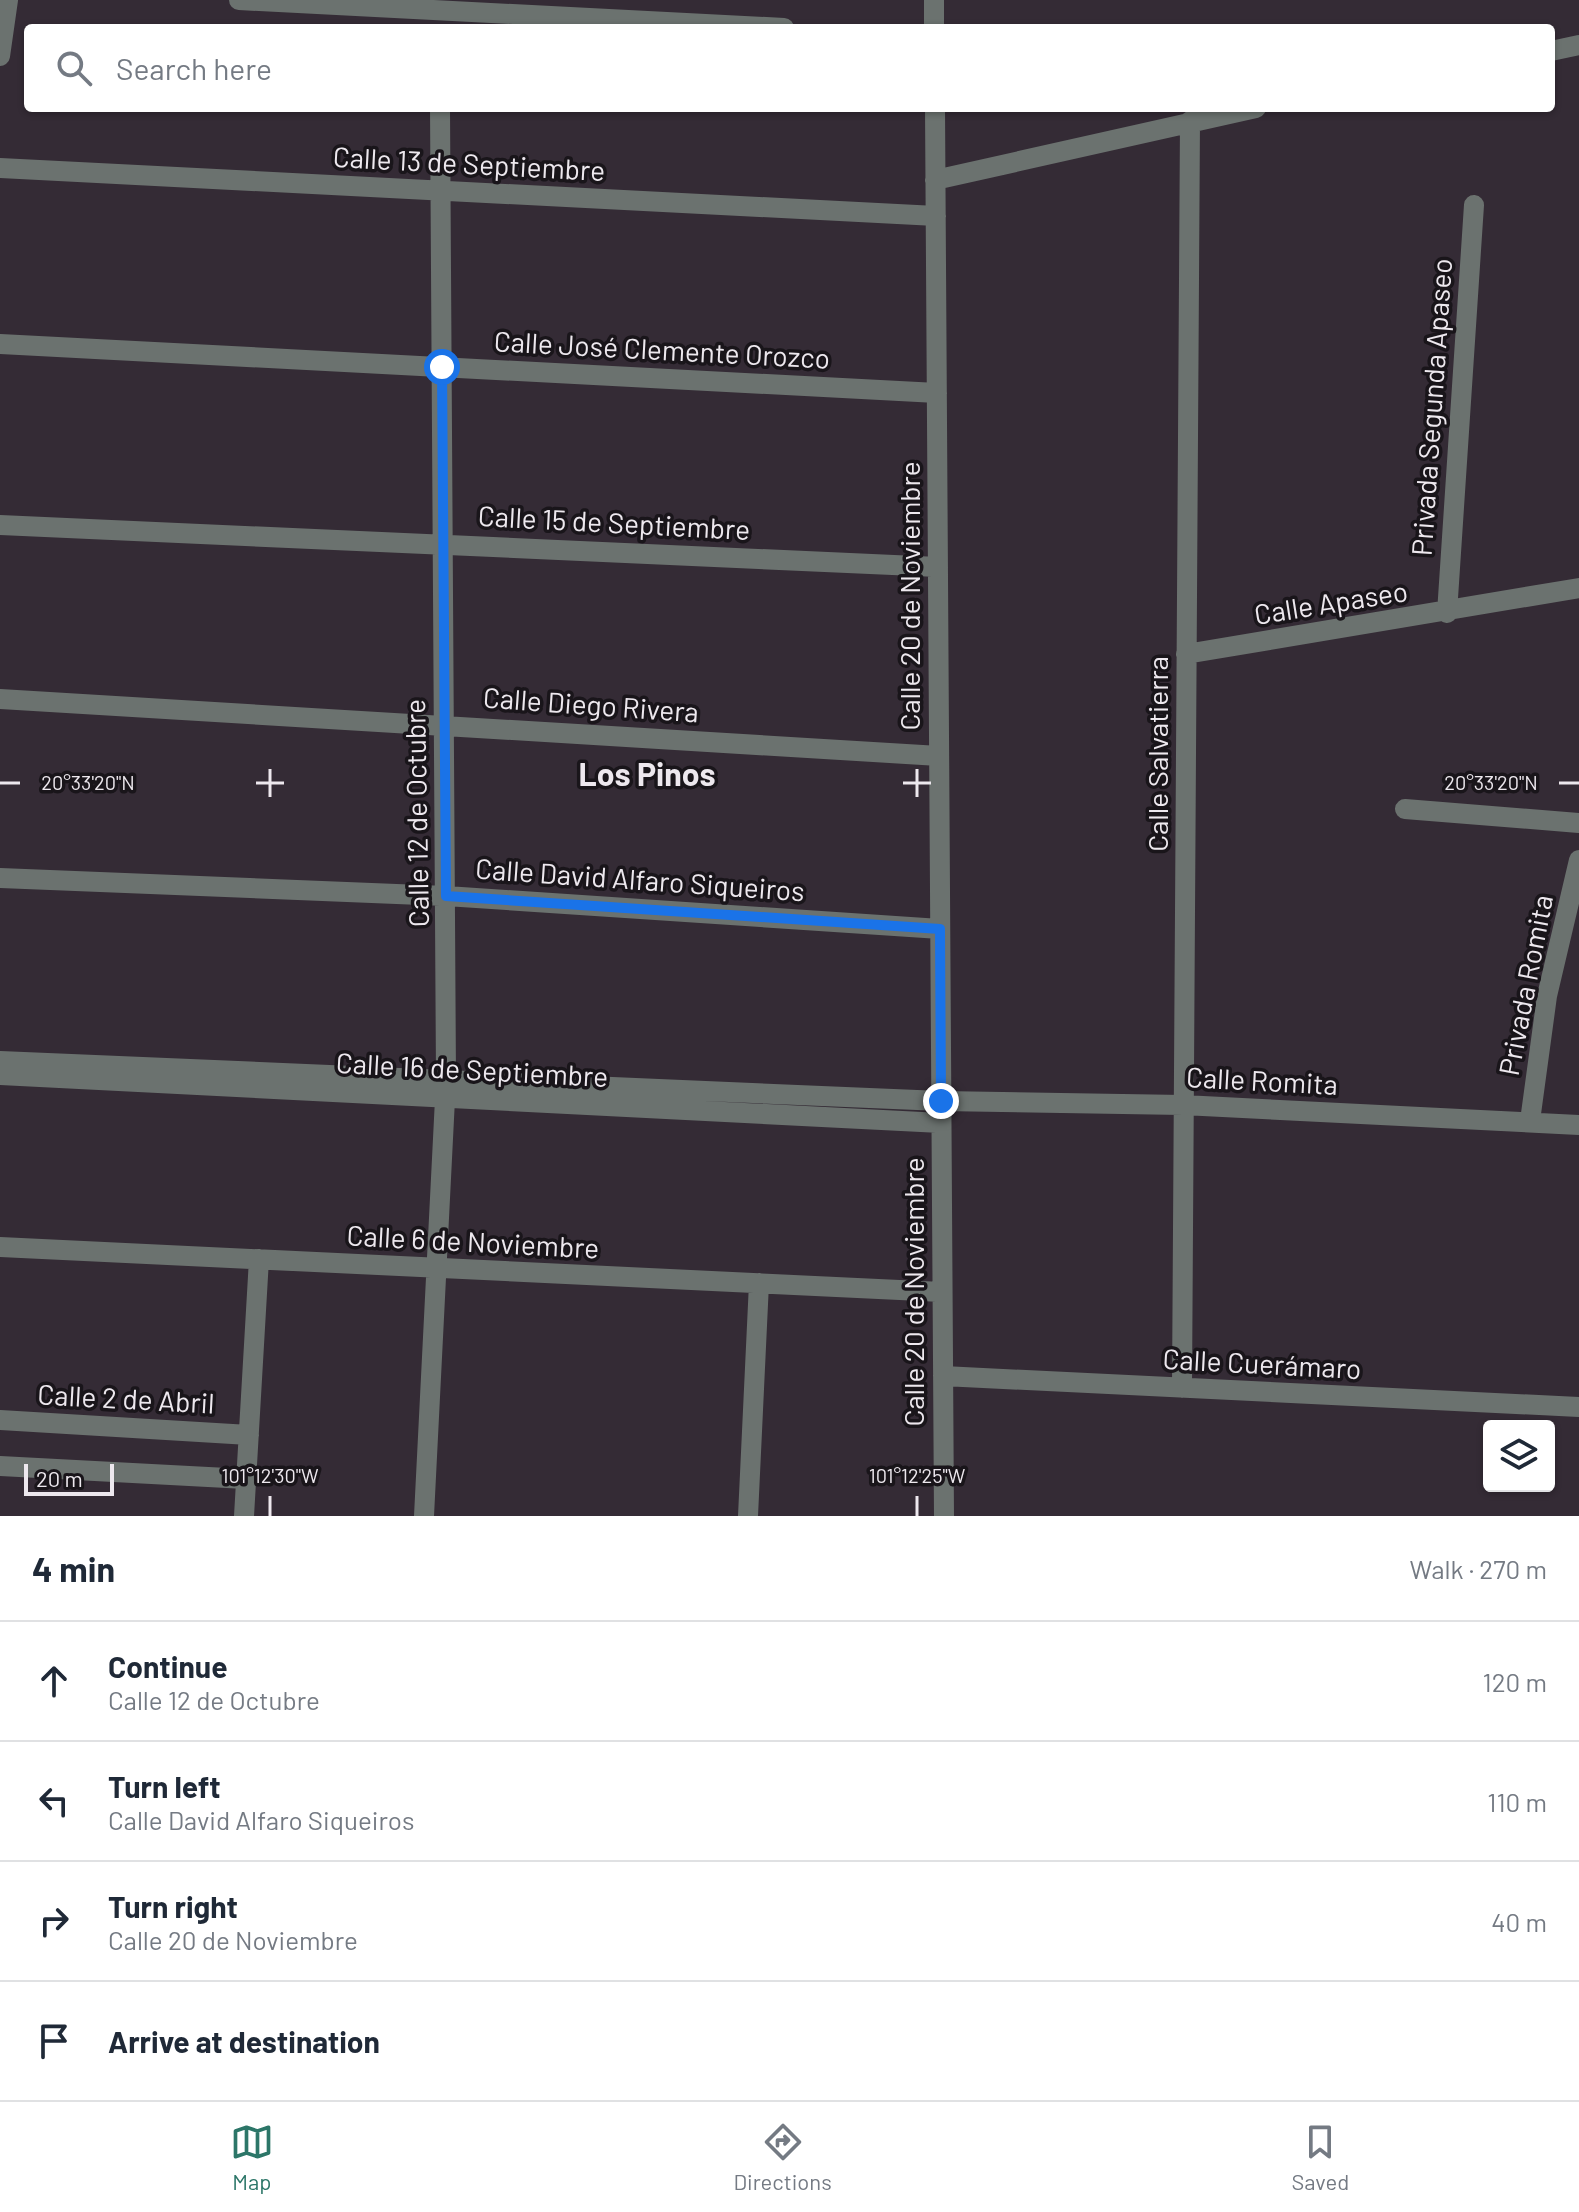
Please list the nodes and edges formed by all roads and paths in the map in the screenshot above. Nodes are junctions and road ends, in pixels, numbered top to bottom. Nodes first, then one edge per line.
1 (8, 0) edge
2 (239, 0) edge
3 (934, 0) edge
4 (440, 13) edge
5 (692, 24) edge
6 (934, 24) edge
7 (1579, 45) edge
8 (1555, 50) edge
9 (0, 56) edge
10 (440, 112) edge
11 (935, 112) edge
12 (1236, 112) edge
13 (1190, 121) junction
14 (0, 168) edge
15 (935, 180) junction
16 (441, 191) junction
17 (1474, 205) dead end
18 (936, 216) junction
19 (0, 344) edge
20 (442, 367) junction
21 (937, 393) junction
22 (0, 525) edge
23 (443, 543) junction
24 (938, 567) junction
25 (1579, 588) edge
26 (1447, 613) junction
27 (1186, 654) junction
28 (0, 699) edge
29 (443, 724) junction
30 (939, 756) junction
31 (1405, 809) dead end
32 (1579, 823) edge
33 (1579, 860) edge
34 (0, 878) edge
35 (446, 896) junction
36 (940, 929) junction
37 (0, 1061) edge
38 (0, 1075) edge
39 (446, 1087) junction
40 (941, 1101) junction
41 (1183, 1105) junction
42 (1530, 1121) junction
43 (941, 1123) junction
44 (1579, 1125) edge
45 (0, 1247) edge
46 (259, 1259) junction
47 (437, 1268) junction
48 (759, 1283) junction
49 (942, 1292) junction
50 (943, 1376) junction
51 (1182, 1388) junction
52 (1579, 1407) edge
53 (0, 1420) edge
54 (249, 1435) junction
55 (0, 1466) edge
56 (246, 1479) junction
57 (244, 1516) edge
58 (424, 1516) edge
59 (748, 1516) edge
60 (944, 1516) edge

1 - 9 street
2 - 4 street
3 - 6 street
4 - 5 street
7 - 8 street
10 - 16 street, Calle 12 de Octubre
11 - 15 street, Calle 20 de Noviembre
12 - 13 street
13 - 15 street
13 - 27 street, Calle Salvatierra
14 - 16 street, Calle 13 de Septiembre
15 - 18 street, Calle 20 de Noviembre
16 - 18 street, Calle 13 de Septiembre
16 - 20 street, Calle 12 de Octubre
17 - 26 street, Privada Segunda Apaseo
18 - 21 street, Calle 20 de Noviembre
19 - 20 street, Calle José Clemente Orozco
20 - 21 street, Calle José Clemente Orozco
20 - 23 street, Calle 12 de Octubre
21 - 24 street, Calle 20 de Noviembre
22 - 23 street, Calle 15 de Septiembre
23 - 24 street, Calle 15 de Septiembre
23 - 29 street, Calle 12 de Octubre
24 - 30 street, Calle 20 de Noviembre
25 - 26 street, Calle Apaseo
26 - 27 street, Calle Apaseo
27 - 41 street, Calle Salvatierra
28 - 29 street, Calle Diego Rivera
29 - 30 street, Calle Diego Rivera
29 - 35 street, Calle 12 de Octubre
30 - 36 street, Calle 20 de Noviembre
31 - 32 street
33 - 42 street, Privada Romita
34 - 35 street, Calle David Alfaro Siqueiros
35 - 36 street, Calle David Alfaro Siqueiros
35 - 39 street, Calle 12 de Octubre
36 - 40 street, Calle 20 de Noviembre
37 - 39 street, Calle 16 de Septiembre
38 - 39 street, Calle 16 de Septiembre
39 - 40 street, Calle 16 de Septiembre
39 - 43 street, Calle 16 de Septiembre
39 - 47 street, Calle 12 de Octubre
40 - 41 street, Calle Romita
40 - 43 street, Calle 20 de Noviembre
41 - 42 street, Calle Romita
41 - 51 street, Calle Salvatierra
42 - 44 street, Calle Romita
43 - 49 street, Calle 20 de Noviembre
45 - 46 street, Calle 6 de Noviembre
46 - 47 street, Calle 6 de Noviembre
46 - 54 street
47 - 48 street, Calle 6 de Noviembre
47 - 58 street, Calle 12 de Octubre
48 - 49 street, Calle 6 de Noviembre
48 - 59 street
49 - 50 street, Calle 20 de Noviembre
50 - 51 street, Calle Cuerámaro
50 - 60 street, Calle 20 de Noviembre
51 - 52 street, Calle Cuerámaro
53 - 54 street, Calle 2 de Abril
54 - 56 street
55 - 56 street
56 - 57 street

